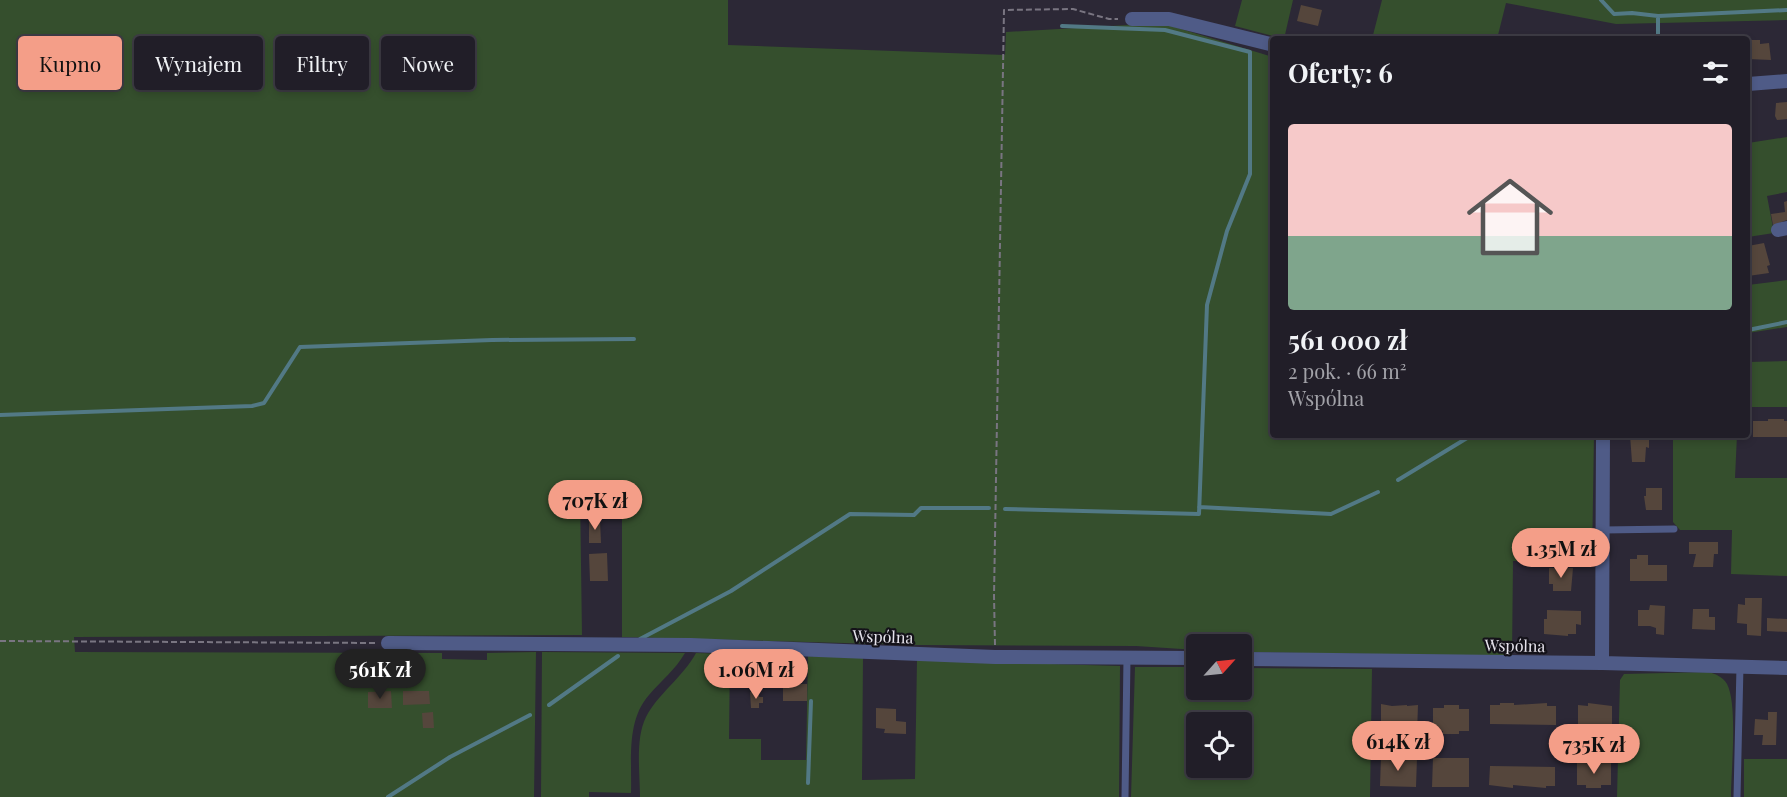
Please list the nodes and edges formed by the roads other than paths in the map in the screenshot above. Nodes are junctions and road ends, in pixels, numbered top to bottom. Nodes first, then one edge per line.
1 (1132, 19) road end
2 (1270, 44) edge
3 (1787, 81) edge
4 (1750, 84) edge
5 (1603, 438) edge
6 (1674, 529) dead end
7 (1603, 530) junction
8 (388, 643) road end
9 (1127, 657) junction
10 (1186, 658) edge
11 (1252, 659) edge
12 (1602, 663) junction
13 (1740, 666) junction
14 (1787, 668) edge
15 (1125, 797) edge
16 (1737, 797) edge

1 - 2 street
3 - 4 street
5 - 7 street
6 - 7 lane
7 - 12 street
8 - 9 street, Wspólna
9 - 10 street, Wspólna
9 - 15 lane
11 - 12 street, Wspólna
12 - 13 street, Wspólna
13 - 14 street, Wspólna
13 - 16 lane

